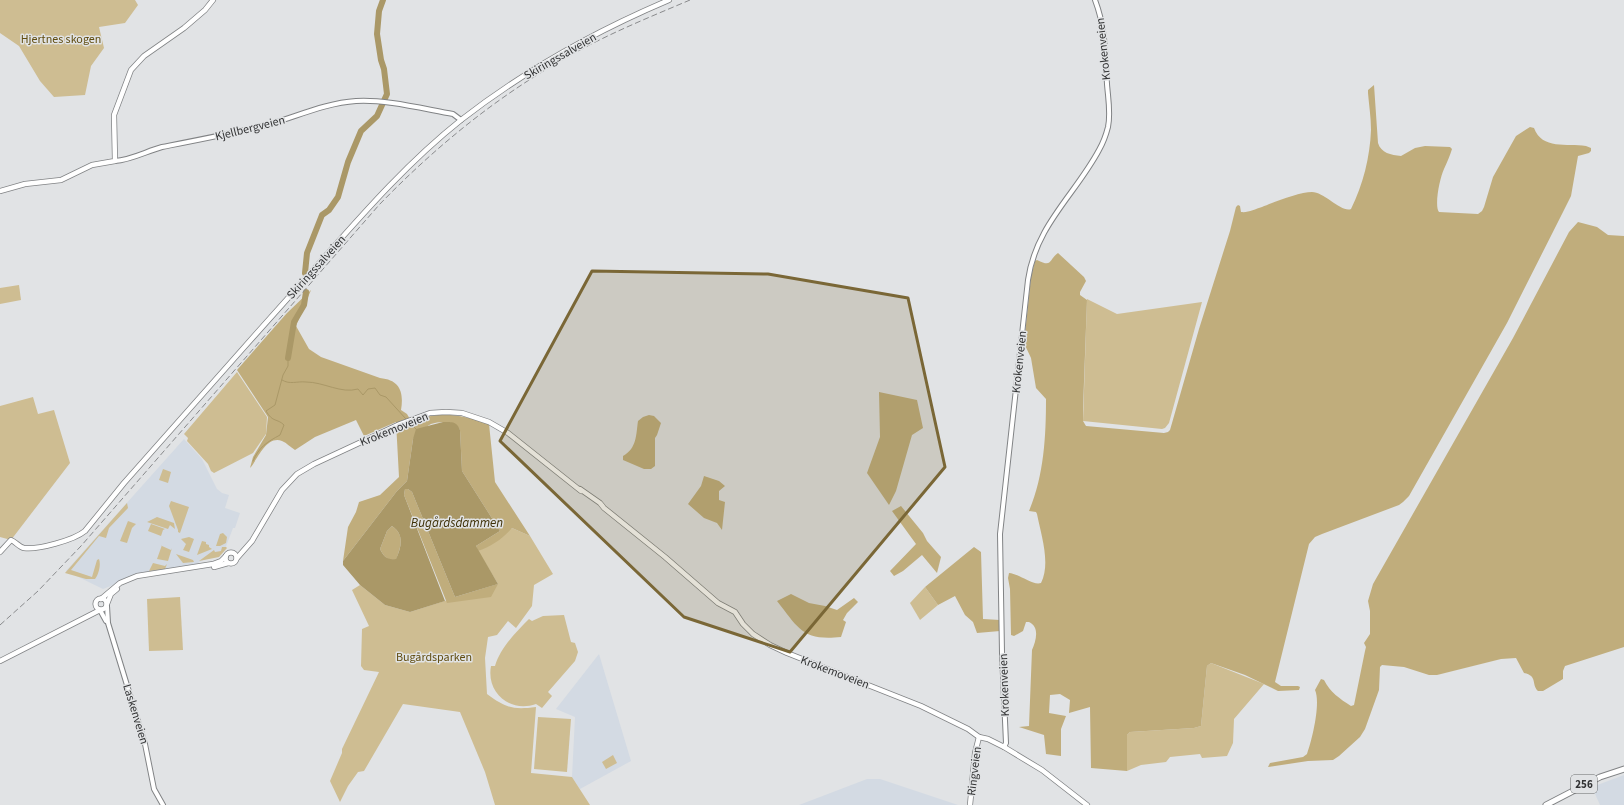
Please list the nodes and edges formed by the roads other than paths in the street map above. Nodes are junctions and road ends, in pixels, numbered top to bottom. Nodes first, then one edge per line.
1 (213, 0) edge
2 (669, 0) edge
3 (1095, 0) edge
4 (461, 120) junction
5 (115, 161) junction
6 (0, 191) edge
7 (252, 541) junction
8 (0, 552) edge
9 (232, 553) junction
10 (226, 556) junction
11 (237, 558) junction
12 (228, 563) junction
13 (101, 599) junction
14 (95, 605) junction
15 (107, 605) junction
16 (100, 610) junction
17 (84, 618) junction
18 (108, 623) junction
19 (0, 661) edge
20 (979, 737) junction
21 (1004, 747) junction
22 (1624, 769) edge
23 (162, 805) edge
24 (970, 805) edge
25 (1087, 805) edge
26 (1546, 805) edge

1 - 5 main road
2 - 4 main road, Skiringssalveien
3 - 21 street, Krokenveien
4 - 5 street, Kjellbergveien
4 - 8 main road, Skiringssalveien
5 - 6 main road, Kjellbergveien
7 - 9 main road, Krokemoveien
7 - 11 main road, Krokemoveien
7 - 20 main road, Krokemoveien
9 - 10 main road, Krokemoveien
9 - 11 main road
10 - 12 main road
10 - 13 main road, Krokemoveien
11 - 12 main road, Krokemoveien
12 - 15 main road, Krokemoveien
13 - 14 main road
13 - 15 main road
14 - 16 main road
14 - 17 main road
15 - 16 main road
15 - 18 street, Laskenveien
16 - 17 main road
16 - 18 street, Laskenveien
17 - 19 main road
18 - 23 street, Laskenveien
20 - 21 main road, Krokemoveien
20 - 24 main road, Ringveien
21 - 25 main road, Krokemoveien
22 - 26 main road, 256

